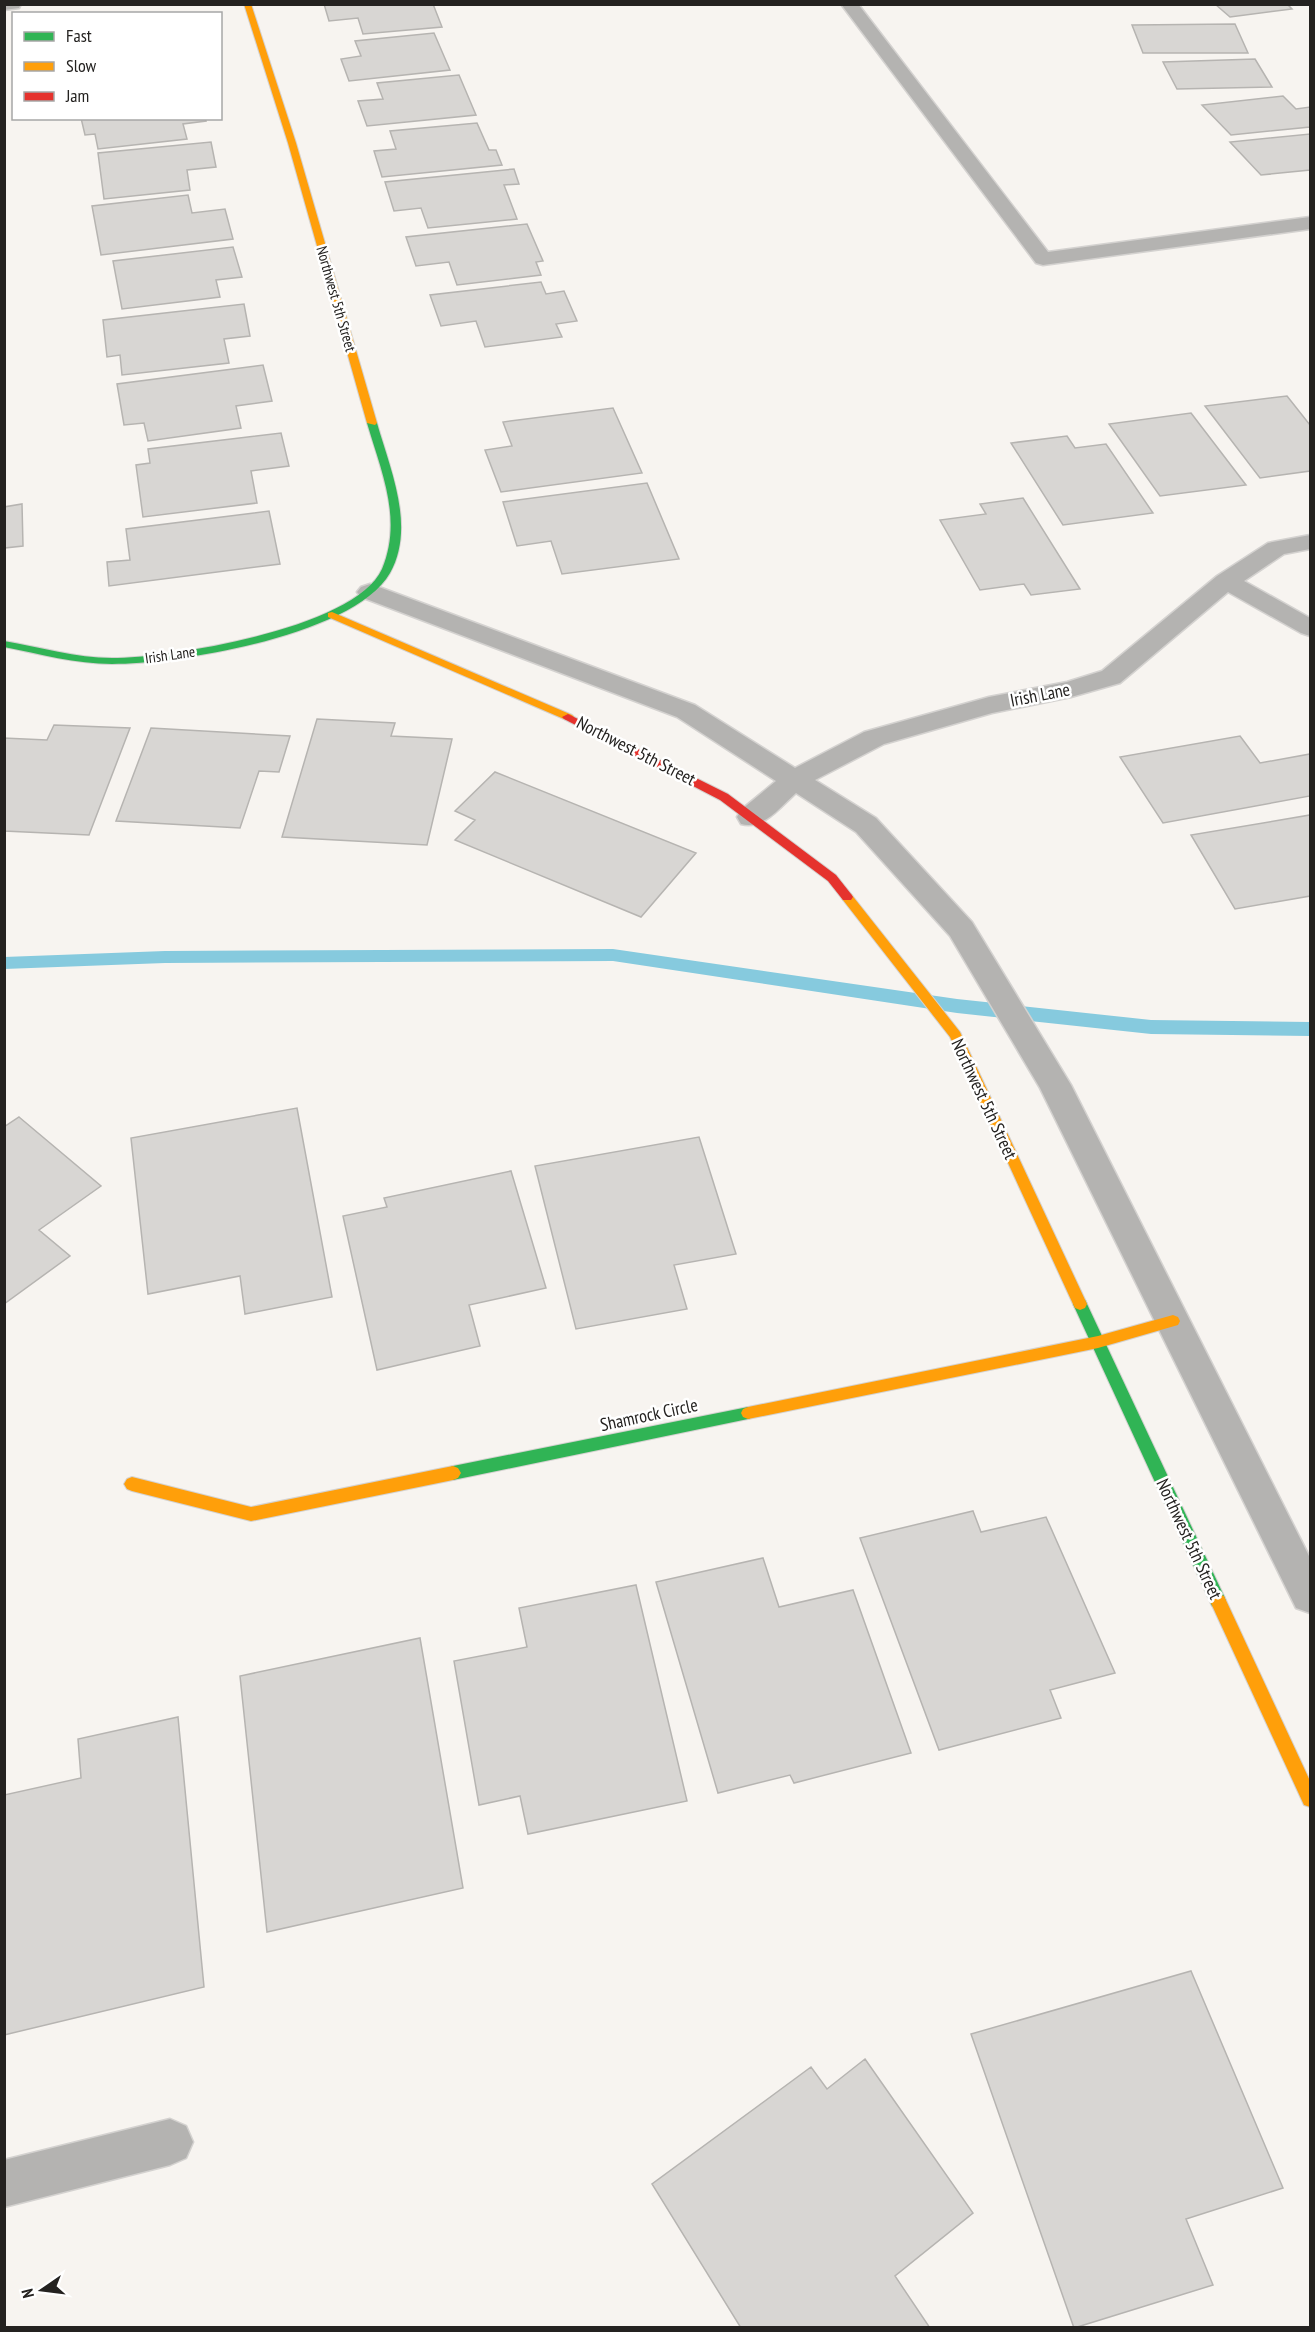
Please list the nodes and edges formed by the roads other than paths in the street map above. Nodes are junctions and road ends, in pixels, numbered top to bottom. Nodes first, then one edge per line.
1 (13, 4) edge
2 (247, 4) edge
3 (849, 4) edge
4 (4, 5) edge
5 (1311, 223) edge
6 (1311, 542) edge
7 (1226, 581) junction
8 (370, 592) junction
9 (332, 615) junction
10 (1311, 628) edge
11 (4, 645) edge
12 (796, 779) junction
13 (751, 817) junction
14 (1173, 1321) junction
15 (1098, 1342) junction
16 (132, 1484) dead end
17 (1311, 1596) edge
18 (1311, 1800) edge
19 (170, 2142) dead end
20 (4, 2184) edge

1 - 4 street
2 - 8 street, Northwest 5th Street
3 - 5 street
6 - 7 street, Irish Lane
7 - 10 street
7 - 12 street, Irish Lane
8 - 9 street, Northwest 5th Street
8 - 12 street
9 - 11 street, Irish Lane
9 - 13 street, Northwest 5th Street
12 - 13 street, Irish Lane
12 - 14 street
13 - 15 street, Northwest 5th Street
14 - 15 street, Shamrock Circle
14 - 17 street
15 - 16 street, Shamrock Circle
15 - 18 street, Northwest 5th Street
19 - 20 street

